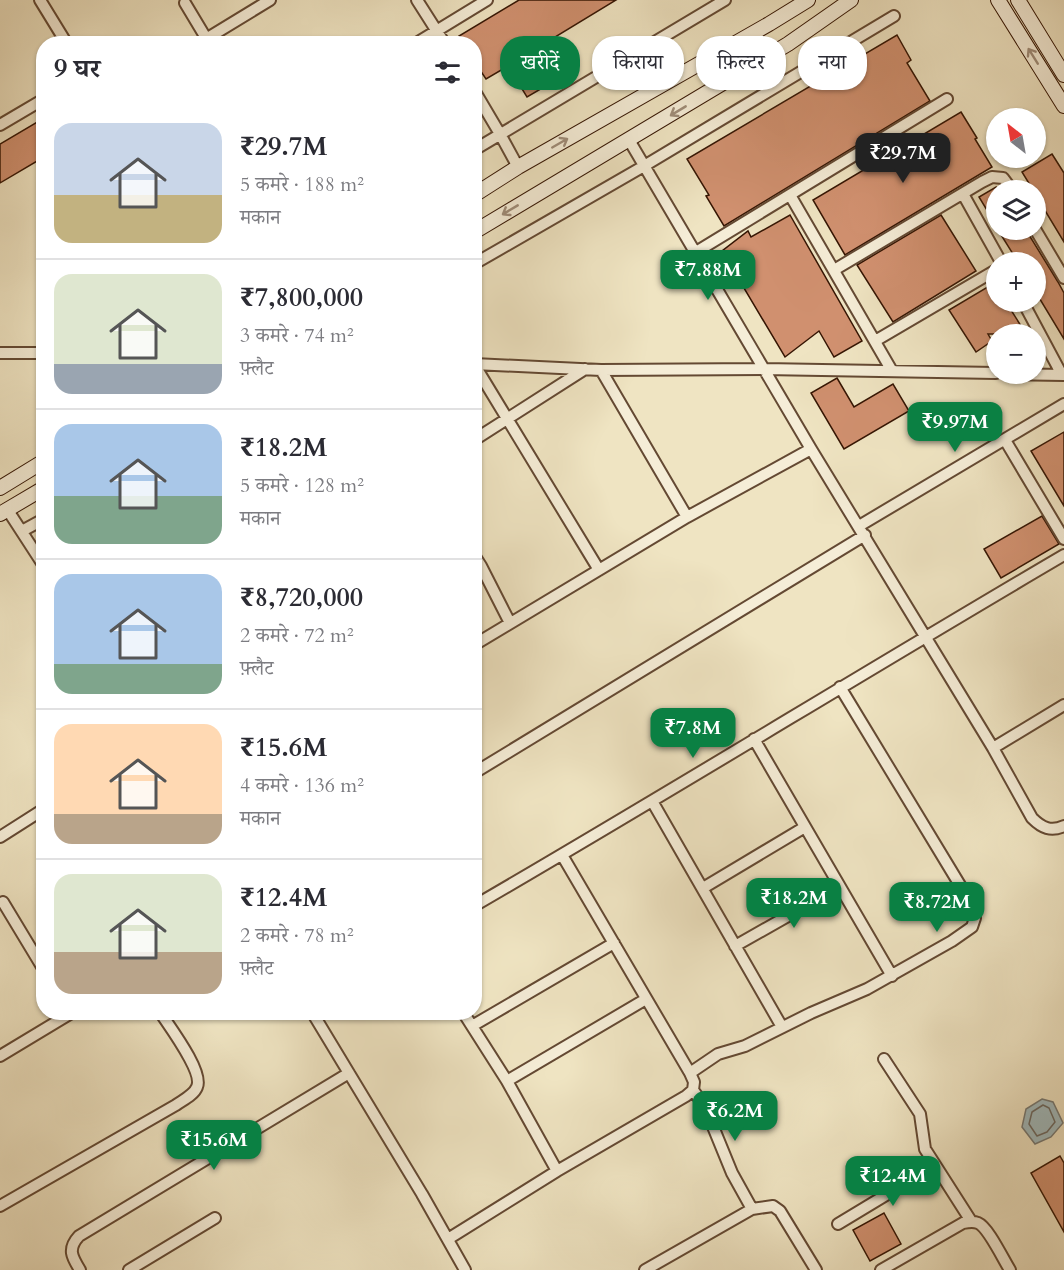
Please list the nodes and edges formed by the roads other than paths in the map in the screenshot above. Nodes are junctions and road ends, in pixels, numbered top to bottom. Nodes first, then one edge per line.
1 (40, 0) edge
2 (270, 0) edge
3 (417, 0) edge
4 (487, 0) edge
5 (724, 0) edge
6 (808, 0) edge
7 (851, 0) edge
8 (998, 0) edge
9 (1018, 0) edge
10 (185, 3) dead end
11 (894, 16) dead end
12 (436, 30) junction
13 (62, 36) edge
14 (205, 36) edge
15 (216, 36) edge
16 (427, 36) edge
17 (440, 36) edge
18 (1064, 75) edge
19 (947, 99) dead end
20 (36, 104) edge
21 (482, 104) edge
22 (1064, 106) edge
23 (0, 124) edge
24 (500, 134) junction
25 (629, 140) junction
26 (482, 145) edge
27 (644, 166) junction
28 (518, 167) junction
29 (987, 180) edge
30 (1004, 180) edge
31 (986, 181) edge
32 (482, 190) edge
33 (963, 194) junction
34 (790, 195) junction
35 (482, 227) edge
36 (1042, 240) edge
37 (696, 252) junction
38 (995, 252) edge
39 (482, 259) edge
40 (834, 270) junction
41 (986, 276) edge
42 (1064, 278) edge
43 (1028, 312) edge
44 (875, 342) junction
45 (0, 352) edge
46 (36, 354) edge
47 (482, 364) edge
48 (585, 369) junction
49 (764, 369) junction
50 (601, 370) junction
51 (891, 371) junction
52 (986, 373) edge
53 (1046, 375) edge
54 (1063, 375) edge
55 (482, 377) edge
56 (1064, 404) edge
57 (508, 419) junction
58 (482, 435) edge
59 (1005, 440) junction
60 (811, 449) junction
61 (36, 466) edge
62 (0, 488) edge
63 (36, 493) edge
64 (4, 512) edge
65 (687, 517) junction
66 (36, 523) edge
67 (22, 531) junction
68 (862, 531) junction
69 (1064, 539) edge
70 (36, 553) edge
71 (1064, 555) edge
72 (598, 570) junction
73 (482, 576) edge
74 (510, 623) junction
75 (926, 636) junction
76 (482, 640) edge
77 (840, 687) junction
78 (1064, 705) edge
79 (754, 738) junction
80 (993, 748) junction
81 (482, 768) edge
82 (652, 801) junction
83 (36, 814) edge
84 (1064, 826) edge
85 (805, 827) junction
86 (0, 837) edge
87 (562, 855) junction
88 (839, 887) junction
89 (703, 888) junction
90 (482, 901) edge
91 (3, 902) dead end
92 (614, 943) junction
93 (735, 946) junction
94 (36, 957) edge
95 (892, 976) junction
96 (646, 999) junction
97 (59, 1020) edge
98 (165, 1020) edge
99 (317, 1020) edge
100 (468, 1020) edge
101 (472, 1026) junction
102 (782, 1027) junction
103 (0, 1056) edge
104 (884, 1059) dead end
105 (348, 1073) junction
106 (690, 1073) junction
107 (507, 1081) junction
108 (693, 1090) junction
109 (934, 1166) junction
110 (557, 1171) junction
111 (0, 1206) edge
112 (752, 1209) junction
113 (215, 1218) dead end
114 (971, 1221) junction
115 (838, 1224) dead end
116 (448, 1239) junction
117 (80, 1270) edge
118 (129, 1270) edge
119 (465, 1270) edge
120 (645, 1270) edge
121 (816, 1270) edge
122 (881, 1270) edge
123 (1010, 1270) edge

1 - 13 street
2 - 15 street
3 - 12 street
4 - 12 street
5 - 24 street
28 -> 6 street
7 -> 25 street
22 -> 8 street
9 - 18 street
10 - 14 street
11 - 27 street
12 - 16 street
12 - 17 street
19 - 34 street
20 - 23 street
21 - 24 street
24 - 26 street
24 - 28 street
25 - 27 street
25 -> 35 street
27 - 37 street
27 - 39 street
28 - 32 street
29 - 30 street
31 - 33 street
33 - 38 street
33 - 40 street
34 - 37 street
34 - 40 street
36 - 42 street
37 - 49 street
40 - 44 street
41 - 44 street
43 - 54 street
44 - 51 street
45 - 46 street
47 - 48 street
48 - 50 street
48 - 57 street
49 - 50 street
49 - 51 street
49 - 60 street
50 - 65 street
51 - 52 street
53 - 54 street
55 - 57 street
56 - 59 street
57 - 58 street
57 - 72 street
59 - 68 street
59 - 69 street
60 - 65 street
60 - 68 street
61 - 62 street
63 - 64 street
64 - 67 street
65 - 72 street
66 - 67 street
67 - 70 street
68 - 75 street
68 - 81 street
71 - 75 street
72 - 74 street
73 - 74 street
74 - 76 street
75 - 77 street
75 - 80 street
77 - 79 street
77 - 95 street
78 - 80 street
79 - 82 street
79 - 85 street
80 - 84 street
82 - 87 street
82 - 89 street
83 - 86 street
85 - 88 street
85 - 89 street
87 - 90 street
87 - 92 street
88 - 93 street
88 - 95 street
89 - 93 street
91 - 94 street
92 - 96 street
92 - 101 street
93 - 102 street
95 - 102 street
96 - 106 street
96 - 107 street
97 - 103 street
98 - 111 street
99 - 105 street
100 - 101 street
101 - 107 street
102 - 106 street
104 - 109 street
105 - 116 street
105 - 117 street
106 - 108 street
107 - 110 street
108 - 110 street
108 - 112 street
109 - 114 street
109 - 115 street
110 - 116 street
112 - 120 street
112 - 121 street
113 - 118 street
114 - 122 street
114 - 123 street
116 - 119 street

